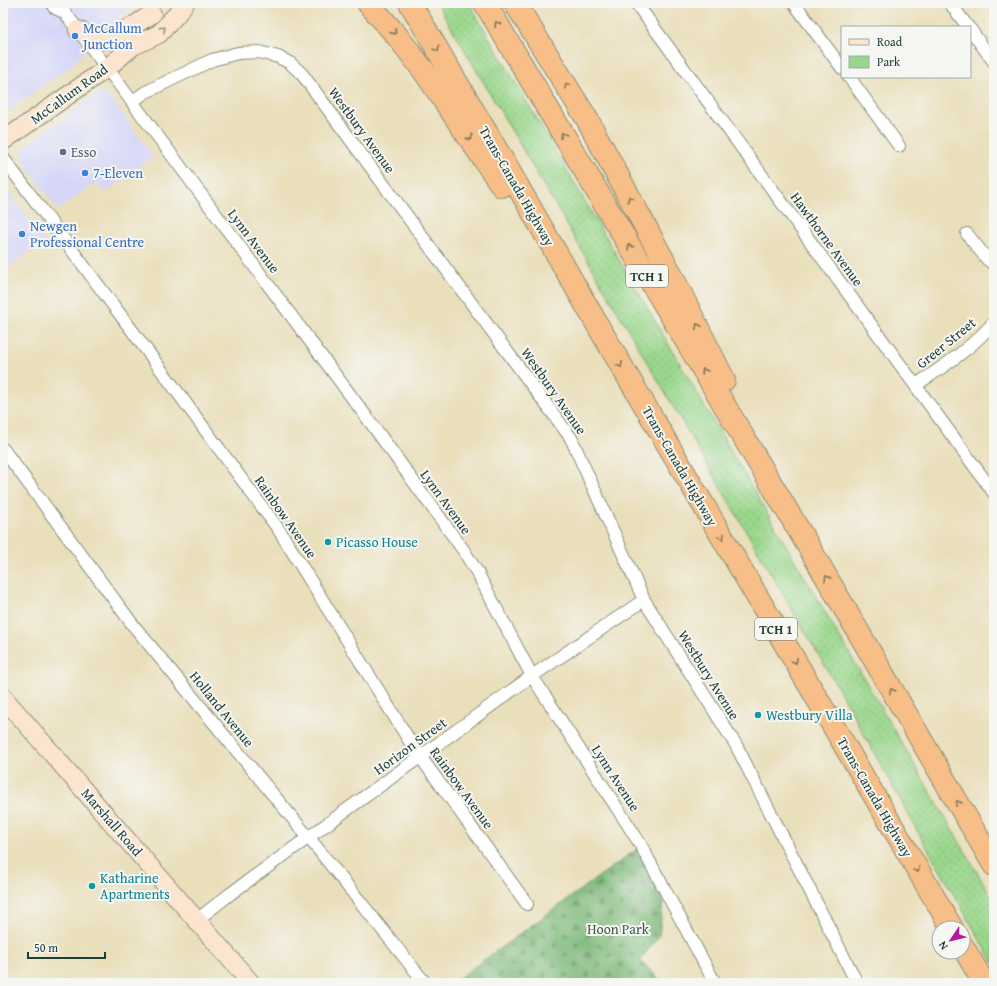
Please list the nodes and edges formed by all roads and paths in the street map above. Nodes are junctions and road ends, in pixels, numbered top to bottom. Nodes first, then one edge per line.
1 (52, 3) edge
2 (185, 3) edge
3 (368, 3) edge
4 (410, 3) edge
5 (485, 3) edge
6 (515, 3) edge
7 (636, 3) edge
8 (794, 3) edge
9 (950, 3) edge
10 (64, 8) edge
11 (158, 9) edge
12 (967, 26) edge
13 (78, 30) junction
14 (971, 31) edge
15 (133, 46) junction
16 (994, 62) edge
17 (841, 67) edge
18 (107, 68) junction
19 (849, 78) edge
20 (132, 102) junction
21 (3, 141) edge
22 (899, 146) dead end
23 (3, 158) edge
24 (967, 234) dead end
25 (994, 264) edge
26 (994, 322) edge
27 (601, 331) junction
28 (916, 385) junction
29 (3, 449) edge
30 (994, 493) edge
31 (810, 549) junction
32 (644, 600) junction
33 (532, 676) junction
34 (3, 697) edge
35 (421, 757) junction
36 (308, 838) junction
37 (994, 866) edge
38 (527, 904) dead end
39 (197, 920) junction
40 (947, 920) edge
41 (971, 960) edge
42 (251, 983) edge
43 (425, 983) edge
44 (715, 983) edge
45 (857, 983) edge
46 (984, 983) edge

1 - 10 street, Lynn Avenue
15 -> 2 main road, McCallum Road
3 -> 27 highway
4 -> 27 highway, Trans-Canada Highway / TCH 1
31 -> 5 highway, TCH 1
31 -> 6 highway
7 - 28 street, Hawthorne Avenue
8 - 17 street
9 - 12 street
10 - 13 street, Lynn Avenue
11 - 13 main road
11 - 15 main road, McCallum Road
13 - 18 street, Lynn Avenue
14 - 16 street
15 - 18 main road, McCallum Road
18 - 20 street, Lynn Avenue
18 - 21 main road, McCallum Road
19 - 22 street
20 - 32 street, Westbury Avenue
20 - 33 street, Lynn Avenue
23 - 35 street, Rainbow Avenue
24 - 25 street
26 - 28 street, Greer Street
27 -> 40 highway, Trans-Canada Highway / TCH 1
28 - 30 street, Hawthorne Avenue
29 - 36 street, Holland Avenue
37 -> 31 highway, TCH 1
32 - 33 street, Horizon Street
32 - 45 street, Westbury Avenue
33 - 35 street, Horizon Street
33 - 44 street, Lynn Avenue
34 - 39 main road, Marshall Road
35 - 36 street, Horizon Street
35 - 38 street, Rainbow Avenue
36 - 39 street, Horizon Street
36 - 43 street, Holland Avenue
39 - 42 main road, Marshall Road
41 - 46 highway

